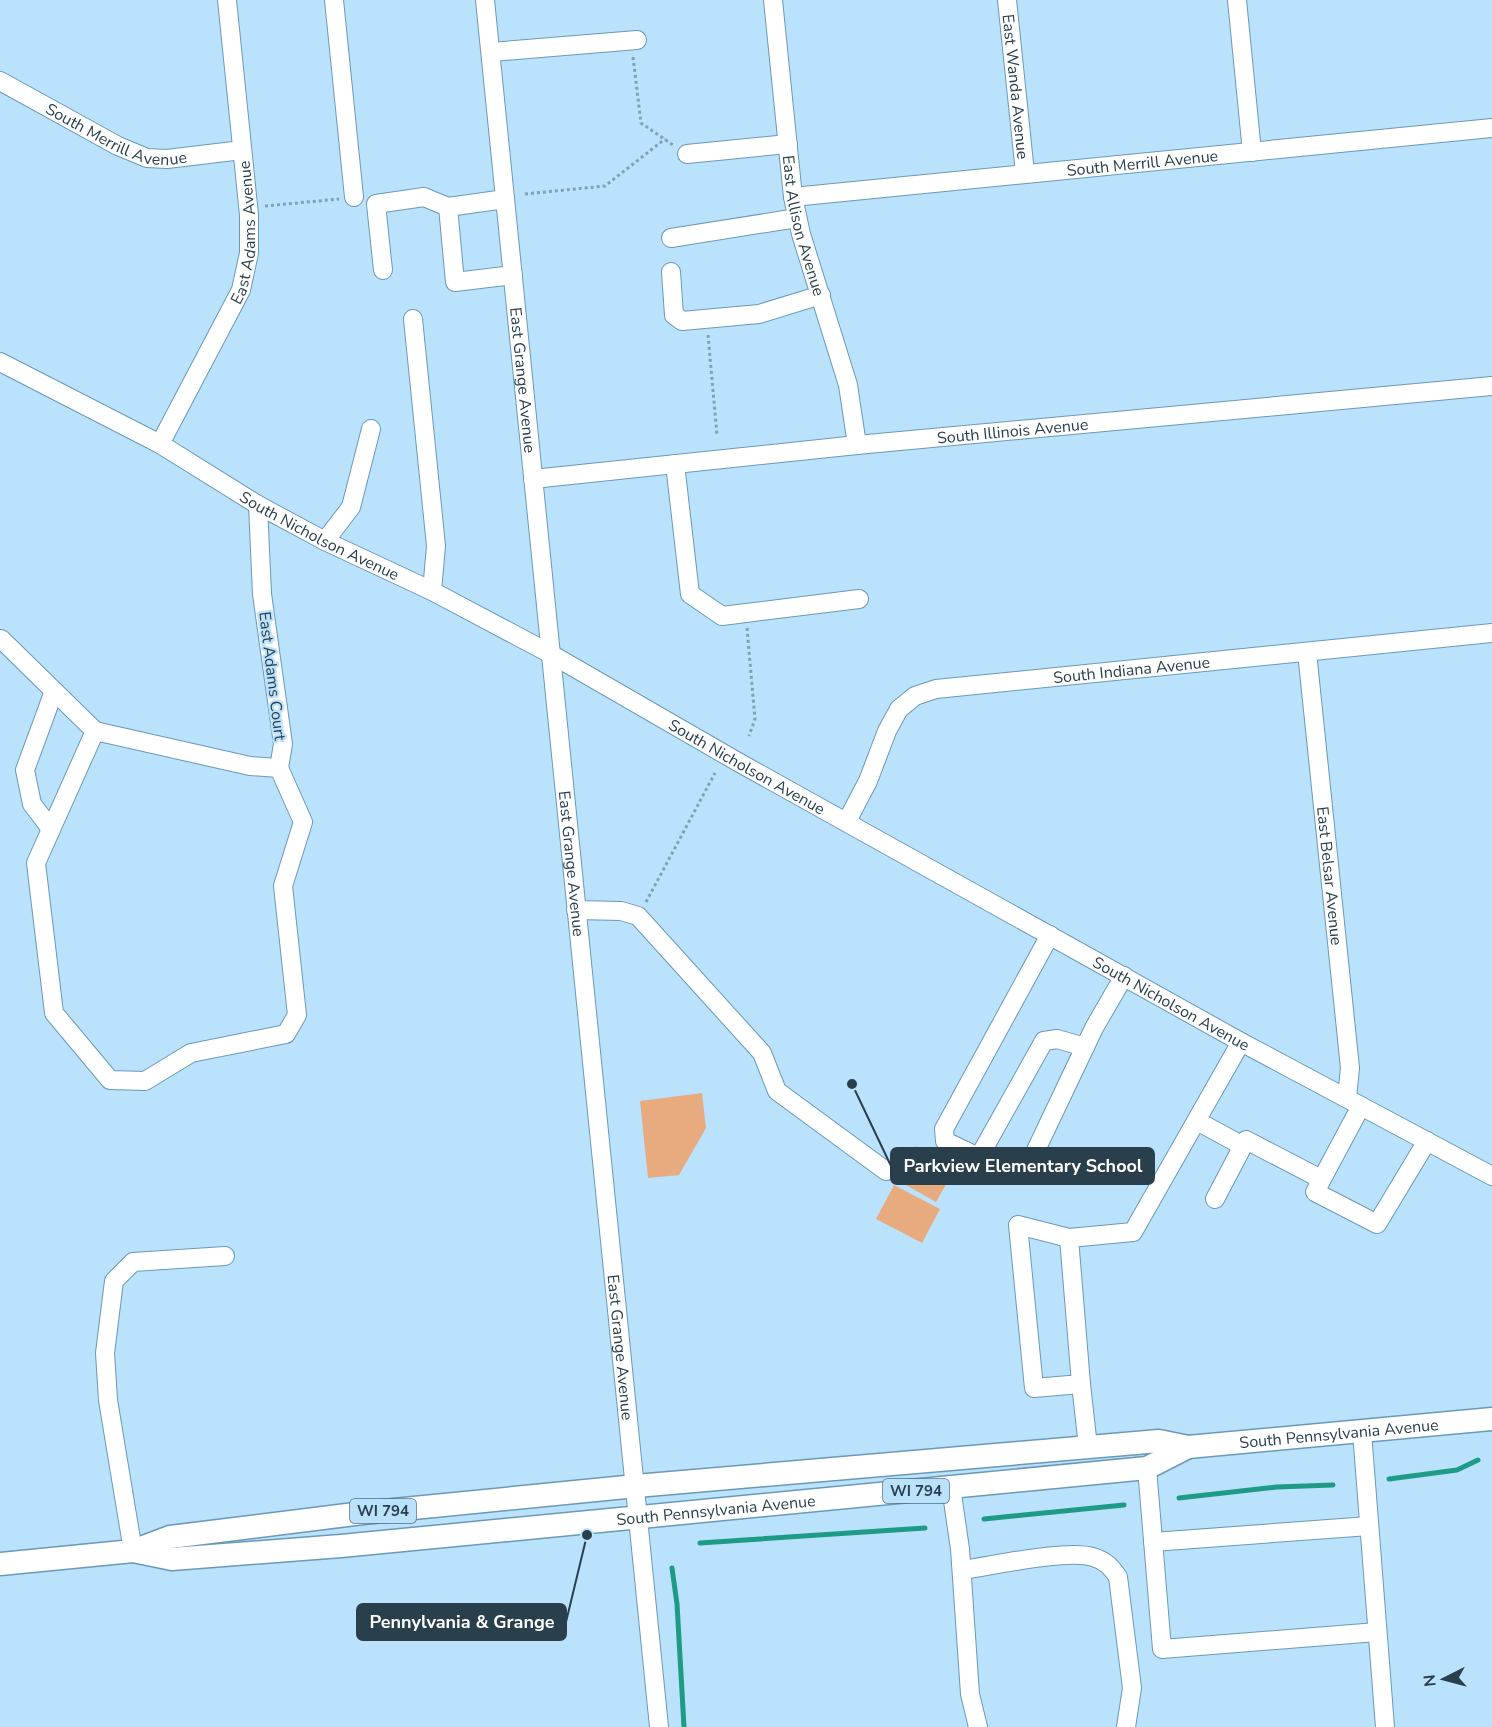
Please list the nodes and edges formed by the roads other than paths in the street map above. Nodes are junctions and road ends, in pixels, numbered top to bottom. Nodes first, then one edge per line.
1 (227, 0) edge
2 (334, 0) edge
3 (485, 0) edge
4 (773, 0) edge
5 (1007, 0) edge
6 (1237, 0) edge
7 (634, 40) road end
8 (491, 52) junction
9 (0, 81) edge
10 (1492, 129) edge
11 (788, 144) junction
12 (242, 150) junction
13 (1252, 152) junction
14 (687, 154) road end
15 (1025, 173) junction
16 (354, 197) road end
17 (793, 197) junction
18 (506, 199) junction
19 (448, 207) junction
20 (797, 218) junction
21 (671, 238) dead end
22 (383, 270) dead end
23 (671, 272) dead end
24 (513, 275) junction
25 (821, 295) junction
26 (413, 320) dead end
27 (0, 362) edge
28 (1492, 386) edge
29 (371, 429) dead end
30 (160, 444) junction
31 (857, 445) junction
32 (675, 464) junction
33 (533, 479) junction
34 (258, 505) junction
35 (325, 541) junction
36 (432, 591) junction
37 (859, 599) dead end
38 (1492, 633) edge
39 (1, 639) edge
40 (1307, 652) junction
41 (549, 653) junction
42 (54, 691) junction
43 (95, 731) junction
44 (279, 768) junction
45 (847, 821) junction
46 (51, 830) junction
47 (576, 910) junction
48 (1050, 935) junction
49 (1124, 976) junction
50 (1241, 1042) junction
51 (1085, 1047) junction
52 (1354, 1102) junction
53 (1197, 1121) junction
54 (1427, 1141) junction
55 (1243, 1146) junction
56 (979, 1157) junction
57 (886, 1171) dead end
58 (1492, 1176) edge
59 (1321, 1179) junction
60 (1215, 1199) dead end
61 (1069, 1238) junction
62 (225, 1256) dead end
63 (1081, 1384) junction
64 (1492, 1419) edge
65 (1362, 1432) junction
66 (1088, 1447) junction
67 (1188, 1447) junction
68 (1148, 1468) junction
69 (636, 1486) junction
70 (951, 1487) junction
71 (639, 1517) junction
72 (1369, 1526) junction
73 (1153, 1542) junction
74 (133, 1551) junction
75 (0, 1564) edge
76 (962, 1570) junction
77 (1377, 1632) junction
78 (659, 1727) edge
79 (978, 1727) edge
80 (1126, 1727) edge
81 (1385, 1727) edge

1 - 12 street, East Adams Avenue
2 - 16 street
3 - 8 street, East Grange Avenue
4 - 11 street, East Allison Avenue
5 - 15 street, East Wanda Avenue
6 - 13 street
7 - 8 street
8 - 18 street, East Grange Avenue
9 - 12 street, South Merrill Avenue
10 - 13 street, South Merrill Avenue
11 - 14 street
11 - 17 street, East Allison Avenue
12 - 30 street, East Adams Avenue
13 - 15 street, South Merrill Avenue
15 - 17 street, South Merrill Avenue
17 - 20 street, East Allison Avenue
18 - 19 street
18 - 24 street, East Grange Avenue
19 - 22 street
19 - 24 street
20 - 21 street
20 - 25 street, East Allison Avenue
23 - 25 street
24 - 33 street, East Grange Avenue
25 - 31 street, East Allison Avenue
26 - 36 street
27 - 30 street, South Nicholson Avenue
28 - 31 street, South Illinois Avenue
29 - 35 street
30 - 34 street, South Nicholson Avenue
31 - 32 street, South Illinois Avenue
32 - 33 street, South Illinois Avenue
32 - 37 street
33 - 41 street, East Grange Avenue
34 - 35 street, South Nicholson Avenue
34 - 44 street, East Adams Court
35 - 36 street, South Nicholson Avenue
36 - 41 street, South Nicholson Avenue
38 - 40 street, South Indiana Avenue
39 - 42 street
40 - 45 street, South Indiana Avenue
40 - 52 street, East Belsar Avenue
41 - 45 street, South Nicholson Avenue
41 - 47 street, East Grange Avenue
42 - 43 street
42 - 46 street
43 - 44 street
43 - 46 street
44 - 46 street
45 - 48 street, South Nicholson Avenue
47 - 57 street
47 - 69 street, East Grange Avenue
48 - 49 street, South Nicholson Avenue
48 - 56 street
49 - 50 street, South Nicholson Avenue
49 - 51 street
50 - 52 street, South Nicholson Avenue
50 - 53 street
51 - 56 street
51 - 56 street
52 - 54 street, South Nicholson Avenue
52 - 59 street
53 - 55 street
53 - 61 street
54 - 58 street, South Nicholson Avenue
54 - 59 street
55 - 59 street
55 - 60 street
61 - 63 street
61 - 63 street
62 - 74 street
63 - 66 street
64 - 65 main road, South Pennsylvania Avenue / WI 794
65 - 67 main road, South Pennsylvania Avenue / WI 794
65 - 72 street
66 - 67 main road, South Pennsylvania Avenue / WI 794
66 - 69 main road, South Pennsylvania Avenue / WI 794
67 - 68 main road, South Pennsylvania Avenue / WI 794
68 - 70 main road, South Pennsylvania Avenue / WI 794
68 - 73 street
69 - 71 street, East Grange Avenue
69 - 74 main road, South Pennsylvania Avenue / WI 794
70 - 71 main road, South Pennsylvania Avenue / WI 794
70 - 76 street
71 - 74 main road, South Pennsylvania Avenue / WI 794
71 - 78 street, East Grange Avenue
72 - 73 street
72 - 77 street
73 - 77 street
74 - 75 main road, South Pennsylvania Avenue / WI 794
76 - 79 street
76 - 80 street
77 - 81 street

